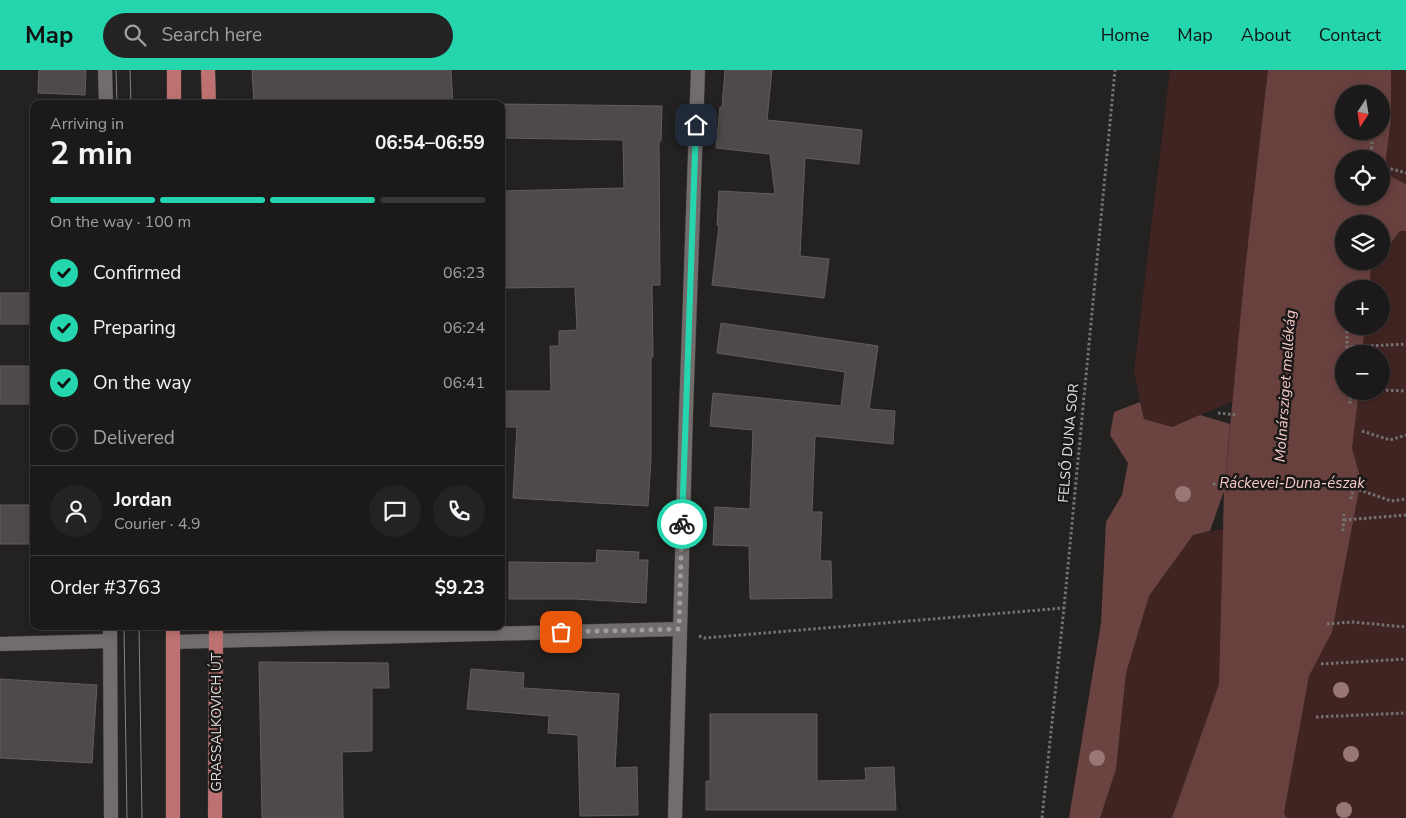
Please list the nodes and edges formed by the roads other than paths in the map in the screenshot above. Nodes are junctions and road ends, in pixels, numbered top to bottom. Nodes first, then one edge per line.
1 (105, 70) edge
2 (174, 70) edge
3 (208, 70) edge
4 (698, 70) edge
5 (106, 100) edge
6 (174, 100) edge
7 (209, 100) edge
8 (679, 629) junction
9 (110, 630) edge
10 (173, 630) edge
11 (216, 630) edge
12 (110, 641) junction
13 (216, 641) junction
14 (173, 642) junction
15 (0, 644) edge
16 (111, 818) edge
17 (173, 818) edge
18 (215, 818) edge
19 (675, 818) edge

1 - 5 street
2 - 6 main road
3 - 7 main road
4 - 8 street
8 - 13 street
8 - 19 street
9 - 12 street
10 - 14 main road
11 - 13 main road, GRASSALKOVICH ÚT
12 - 15 street
12 - 16 street
13 - 14 street
13 - 18 main road, GRASSALKOVICH ÚT
14 - 17 main road

